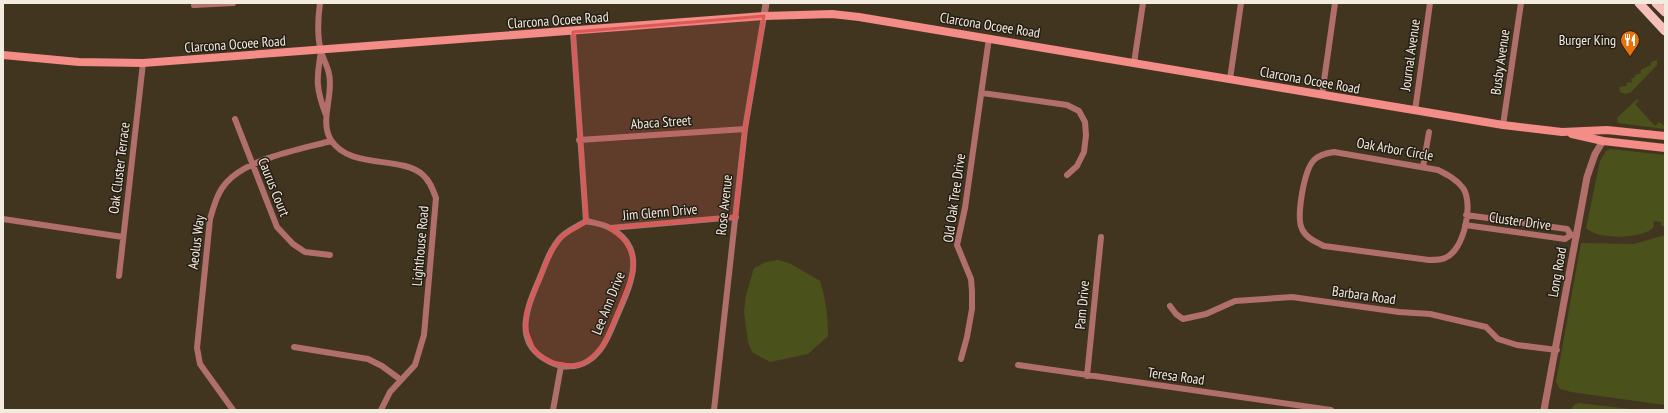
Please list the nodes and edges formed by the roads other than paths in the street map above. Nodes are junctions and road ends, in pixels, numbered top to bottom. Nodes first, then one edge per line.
1 (233, 3) edge
2 (320, 3) edge
3 (766, 3) edge
4 (1143, 3) edge
5 (1241, 3) edge
6 (1335, 3) edge
7 (1430, 3) edge
8 (1520, 3) edge
9 (1639, 3) edge
10 (1656, 3) edge
11 (194, 4) dead end
12 (1665, 12) edge
13 (764, 16) junction
14 (1665, 30) edge
15 (572, 32) junction
16 (989, 38) junction
17 (321, 51) junction
18 (3, 55) edge
19 (143, 63) junction
20 (1134, 63) junction
21 (1230, 79) junction
22 (982, 93) junction
23 (1322, 95) junction
24 (1415, 111) junction
25 (326, 117) junction
26 (235, 119) dead end
27 (1503, 125) junction
28 (745, 129) junction
29 (1429, 132) dead end
30 (1562, 132) junction
31 (1655, 136) junction
32 (1665, 136) edge
33 (579, 140) junction
34 (331, 141) junction
35 (1603, 141) junction
36 (1665, 148) edge
37 (251, 164) junction
38 (1423, 167) junction
39 (1067, 175) dead end
40 (1466, 215) junction
41 (736, 217) junction
42 (3, 219) edge
43 (586, 221) junction
44 (1465, 225) junction
45 (610, 228) junction
46 (1574, 235) junction
47 (1101, 236) dead end
48 (123, 237) junction
49 (330, 255) dead end
50 (119, 276) dead end
51 (1170, 306) dead end
52 (294, 347) dead end
53 (1557, 350) junction
54 (961, 359) dead end
55 (1018, 365) dead end
56 (560, 366) junction
57 (1088, 376) junction
58 (401, 380) junction
59 (233, 410) edge
60 (381, 410) edge
61 (554, 410) edge
62 (714, 410) edge
63 (1331, 410) edge
64 (1544, 410) edge

1 - 11 street
2 - 17 street
3 - 13 street, Rose Avenue
4 - 20 street
5 - 21 street
6 - 23 street
7 - 24 street, Journal Avenue
8 - 27 street, Busby Avenue
9 - 14 main road
10 - 12 main road
13 - 15 main road, Clarcona Ocoee Road
13 - 16 main road, Clarcona Ocoee Road
13 - 28 street, Rose Avenue
15 - 17 main road, Clarcona Ocoee Road
15 - 33 street
16 - 20 main road, Clarcona Ocoee Road
16 - 22 street, Old Oak Tree Drive
17 - 19 main road, Clarcona Ocoee Road
17 - 25 street
17 - 25 street
18 - 19 main road, Clarcona Ocoee Road
19 - 48 street, Oak Cluster Terrace
20 - 21 main road, Clarcona Ocoee Road
21 - 23 main road, Clarcona Ocoee Road
22 - 39 street
22 - 54 street, Old Oak Tree Drive
23 - 24 main road, Clarcona Ocoee Road
24 - 27 main road, Clarcona Ocoee Road
25 - 34 street
26 - 37 street, Caurus Court
27 - 30 main road, Clarcona Ocoee Road
28 - 33 street, Abaca Street
28 - 41 street, Rose Avenue
29 - 38 street
30 - 31 main road, Clarcona Ocoee Road
30 - 35 main road, Clarcona Ocoee Road
31 - 32 main road, Clarcona Ocoee Road
31 - 35 main road
33 - 43 street
34 - 37 street, Aeolus Way
34 - 58 street, Lighthouse Road
35 - 36 main road, Clarcona Ocoee Road
35 - 46 street, Long Road
37 - 49 street, Caurus Court
37 - 59 street, Aeolus Way
38 - 40 street, Oak Arbor Circle
38 - 44 street, Oak Arbor Circle
40 - 44 street, Oak Arbor Circle
40 - 46 street, Cluster Drive
41 - 45 street, Jim Glenn Drive
41 - 62 street, Rose Avenue
42 - 48 street
43 - 45 street, Lee Ann Drive
43 - 56 street
44 - 46 street, Cluster Drive
45 - 56 street, Lee Ann Drive
46 - 53 street, Long Road
47 - 57 street, Pam Drive
48 - 50 street, Oak Cluster Terrace
51 - 53 street, Barbara Road
52 - 58 street
53 - 64 street, Long Road
55 - 57 street, Teresa Road
56 - 61 street
57 - 63 street, Teresa Road
58 - 60 street, Lighthouse Road

